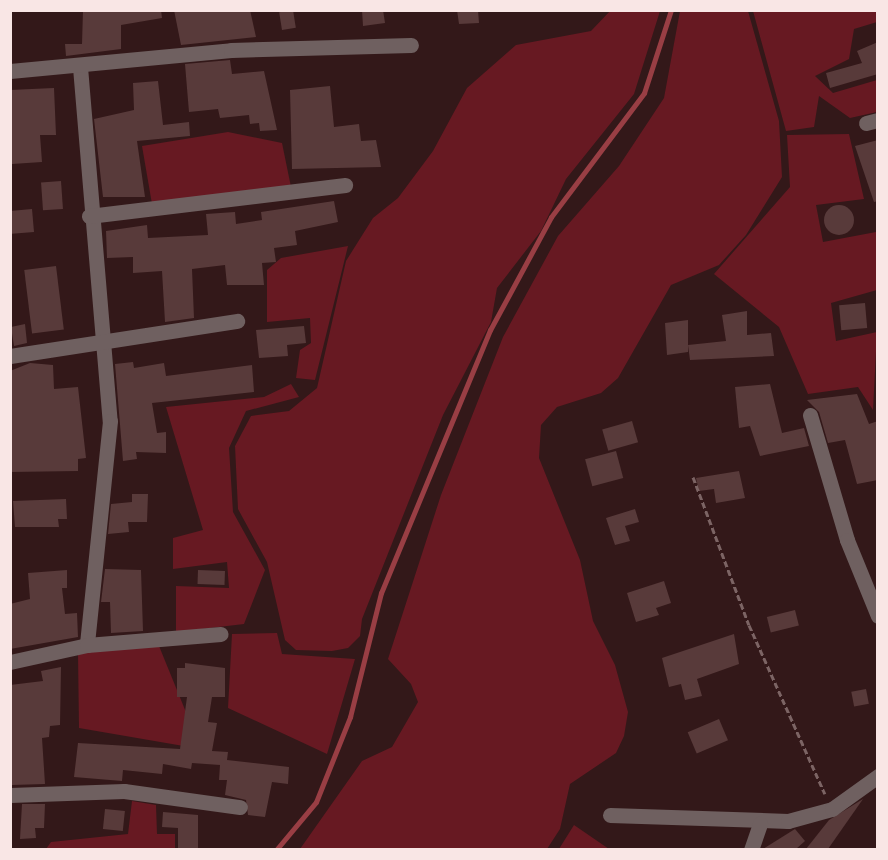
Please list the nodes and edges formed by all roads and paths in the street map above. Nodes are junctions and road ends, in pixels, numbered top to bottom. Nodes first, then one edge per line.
1 (411, 45) dead end
2 (80, 67) junction
3 (10, 71) edge
4 (345, 185) dead end
5 (89, 216) junction
6 (237, 321) dead end
7 (102, 345) junction
8 (10, 356) edge
9 (810, 415) dead end
10 (693, 477) dead end
11 (878, 616) edge
12 (221, 634) dead end
13 (87, 645) junction
14 (10, 662) edge
15 (878, 777) edge
16 (10, 795) edge
17 (240, 807) dead end
18 (832, 809) junction
19 (610, 815) dead end
20 (760, 824) junction
21 (751, 849) edge

1 - 2 street
2 - 3 street
2 - 5 street
4 - 5 street
5 - 7 street
6 - 7 street
7 - 8 street
7 - 13 street
9 - 11 street
10 - 18 path
12 - 13 street
13 - 14 street
15 - 18 street
16 - 17 street
18 - 20 street
19 - 20 street
20 - 21 street

